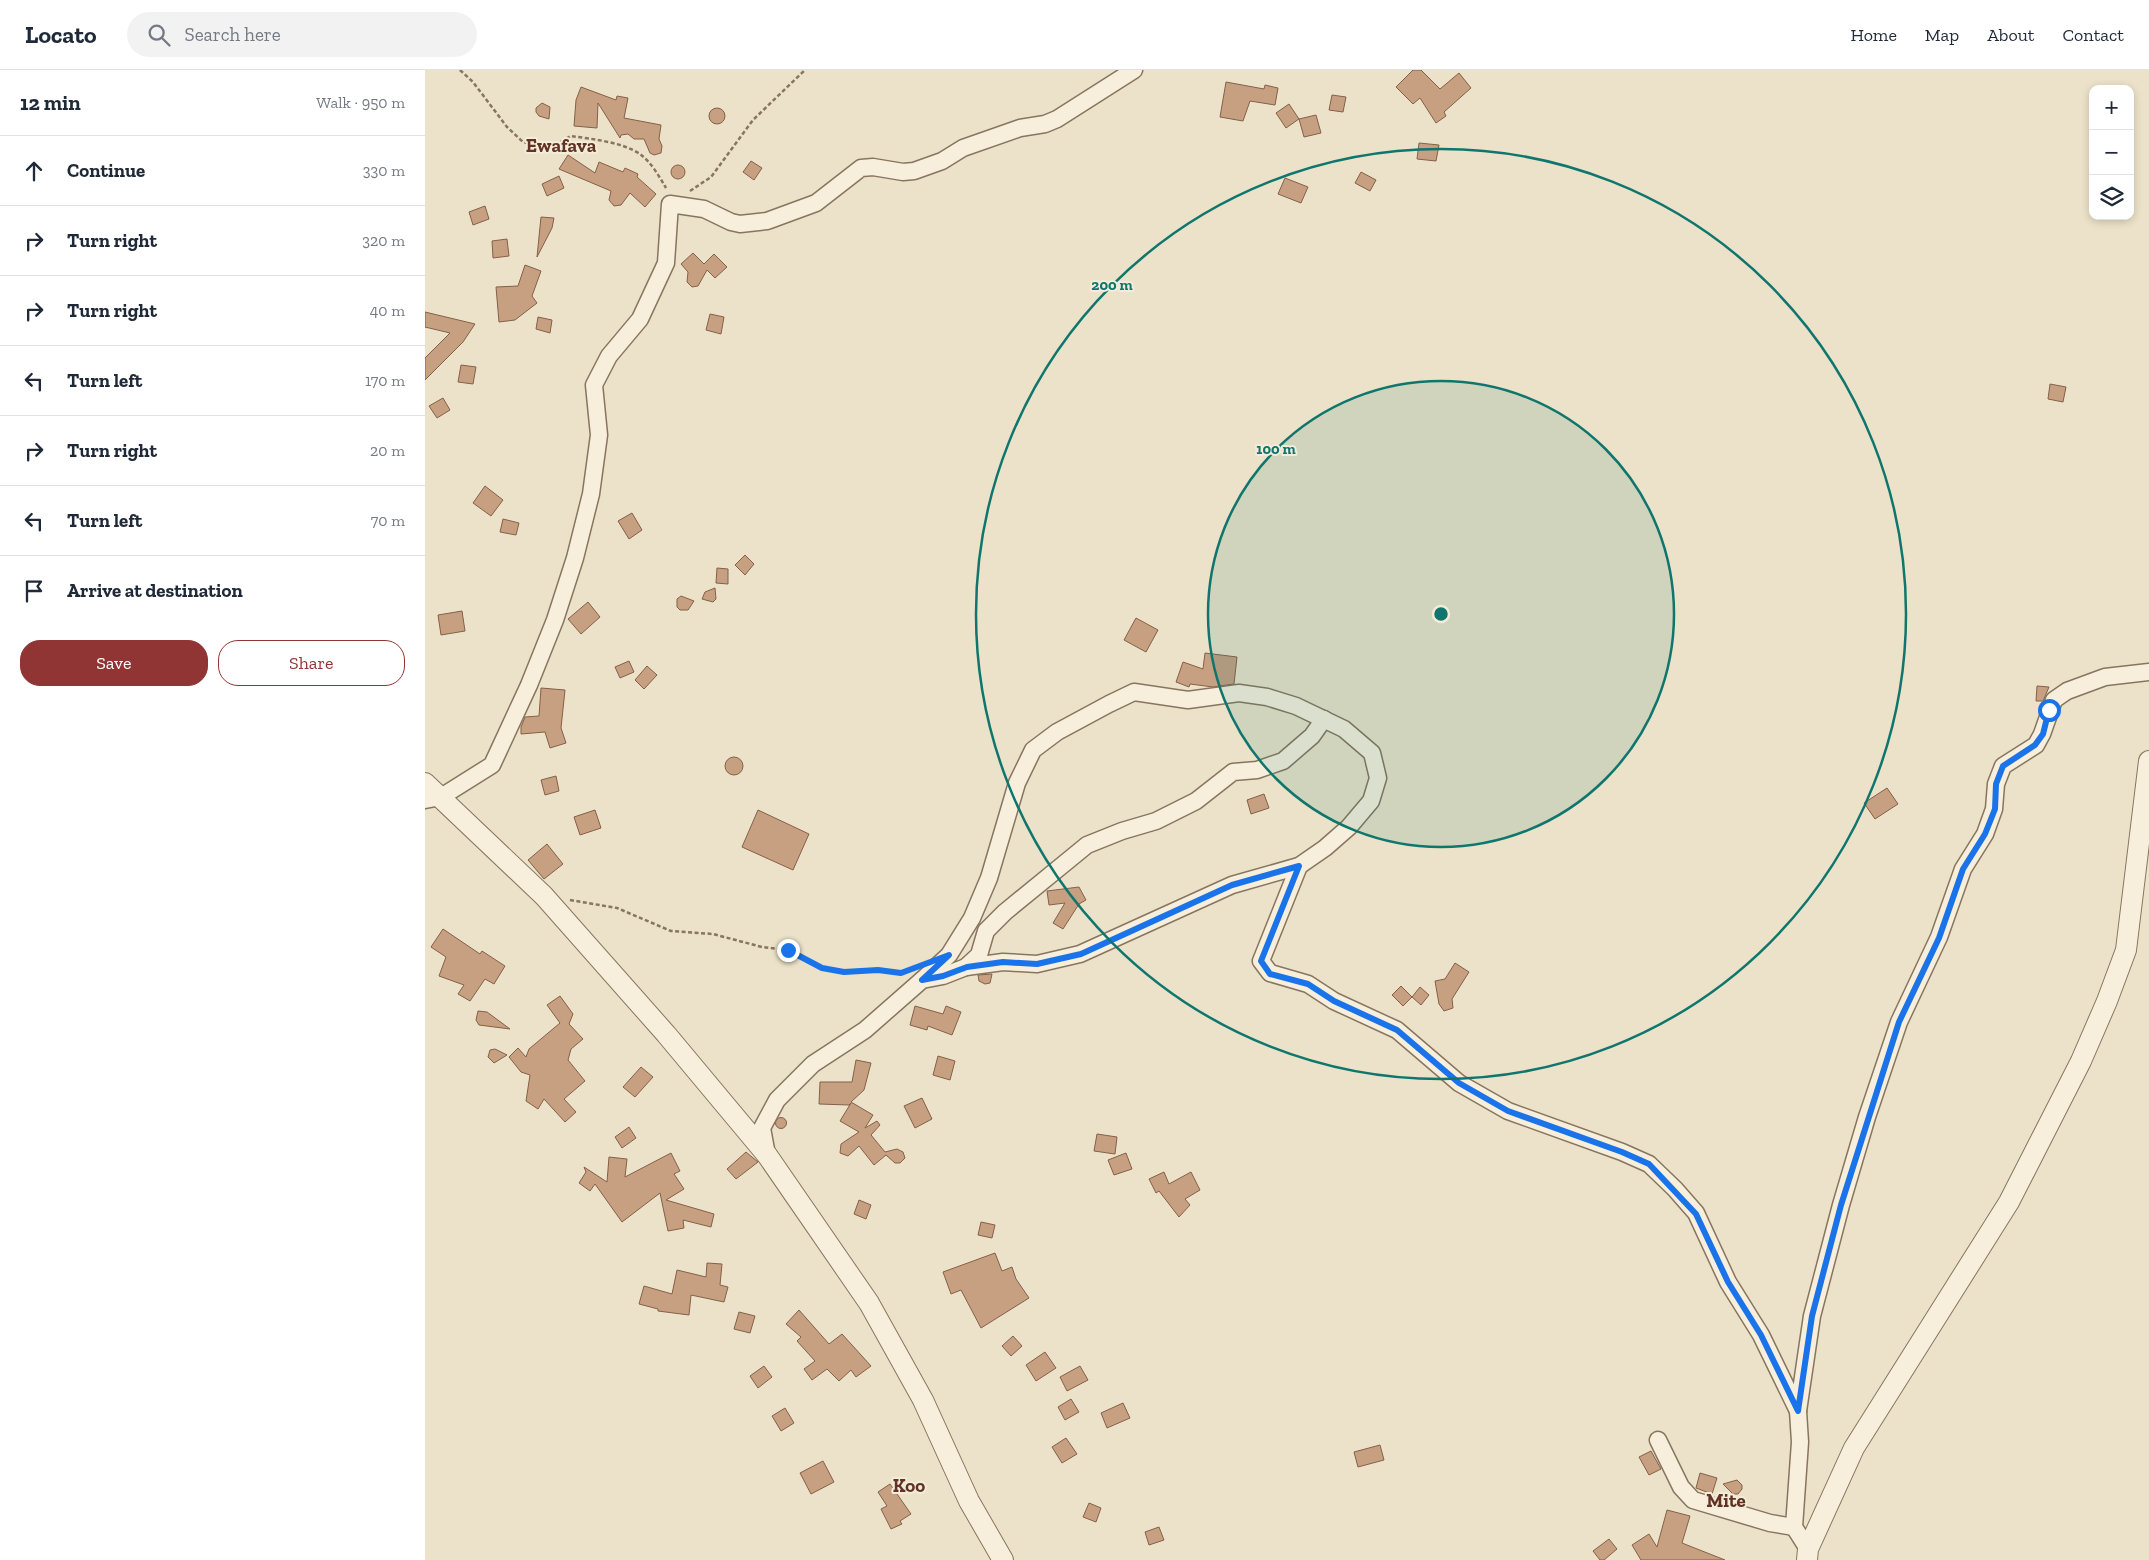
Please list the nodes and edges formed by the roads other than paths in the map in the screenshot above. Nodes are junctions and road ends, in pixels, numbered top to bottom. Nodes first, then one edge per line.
1 (1133, 70) edge
2 (2149, 672) edge
3 (1324, 719) junction
4 (2149, 761) edge
5 (425, 782) edge
6 (433, 799) edge
7 (1299, 866) junction
8 (967, 967) junction
9 (915, 975) junction
10 (767, 1155) junction
11 (1798, 1411) junction
12 (1658, 1440) dead end
13 (1794, 1527) junction
14 (1807, 1555) edge
15 (1003, 1560) edge

1 - 6 street
2 - 11 street
3 - 7 street
3 - 8 street
3 - 9 street
4 - 14 street
5 - 6 street
6 - 10 street
7 - 8 street
7 - 11 street
8 - 9 street
9 - 10 street
10 - 15 street
11 - 13 street
12 - 13 street
13 - 14 street

